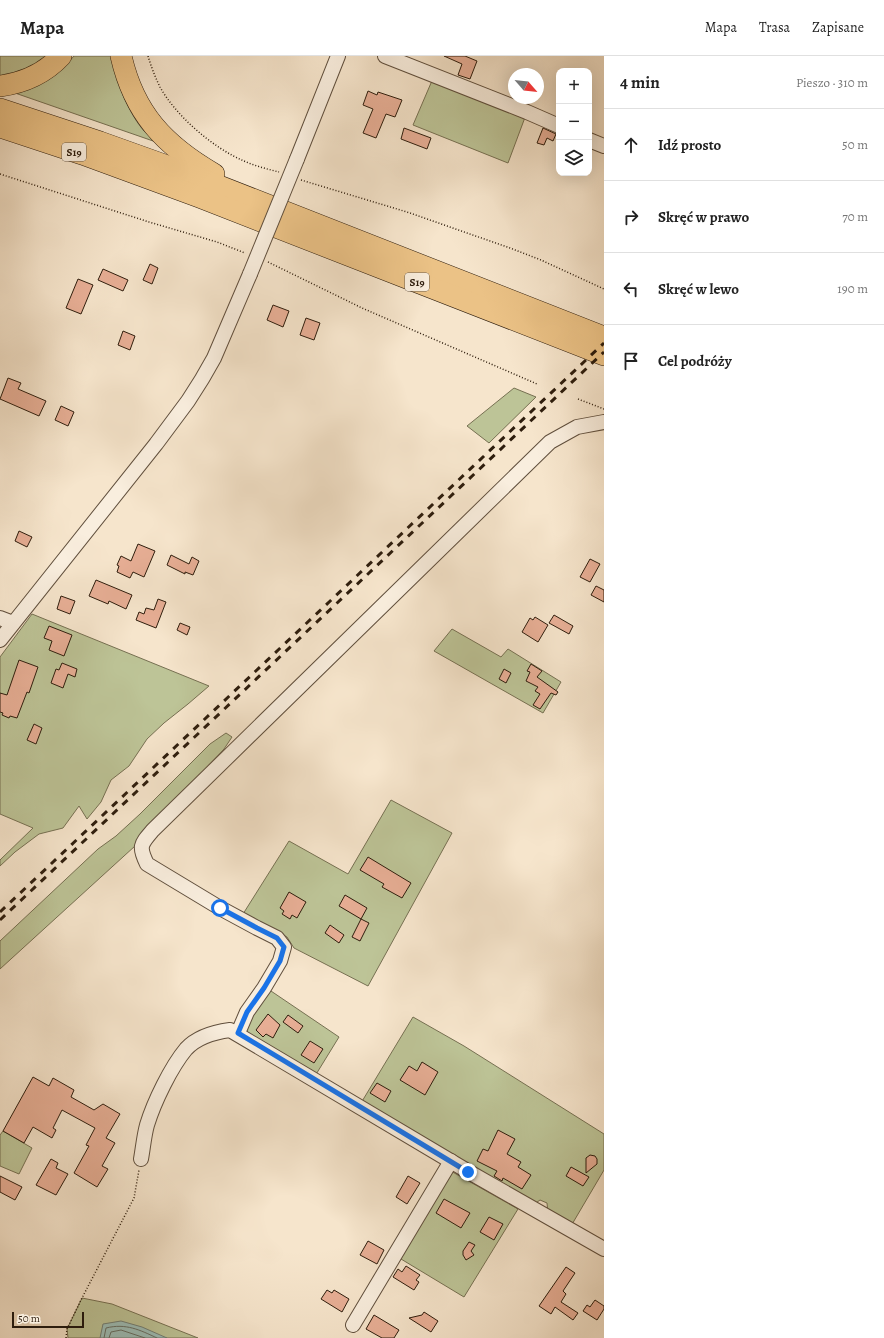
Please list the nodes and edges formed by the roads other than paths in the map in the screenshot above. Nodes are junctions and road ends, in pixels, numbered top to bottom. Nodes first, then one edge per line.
1 (61, 56) edge
2 (121, 56) edge
3 (338, 56) edge
4 (385, 56) edge
5 (0, 86) edge
6 (0, 109) edge
7 (556, 125) edge
8 (0, 127) edge
9 (592, 141) edge
10 (604, 146) edge
11 (274, 208) junction
12 (604, 337) edge
13 (604, 355) edge
14 (604, 422) edge
15 (0, 618) edge
16 (13, 623) junction
17 (0, 640) edge
18 (238, 1033) junction
19 (141, 1159) road end
20 (450, 1161) junction
21 (604, 1249) edge
22 (353, 1325) dead end

1 - 5 highway
2 - 11 highway
3 - 16 street, bridge
4 - 7 street
6 - 11 highway, S19
8 - 13 highway, S19
9 - 10 street
11 - 12 highway, S19
14 - 18 street
15 - 16 street
16 - 17 street
18 - 19 street
18 - 20 street
20 - 21 street
20 - 22 street

